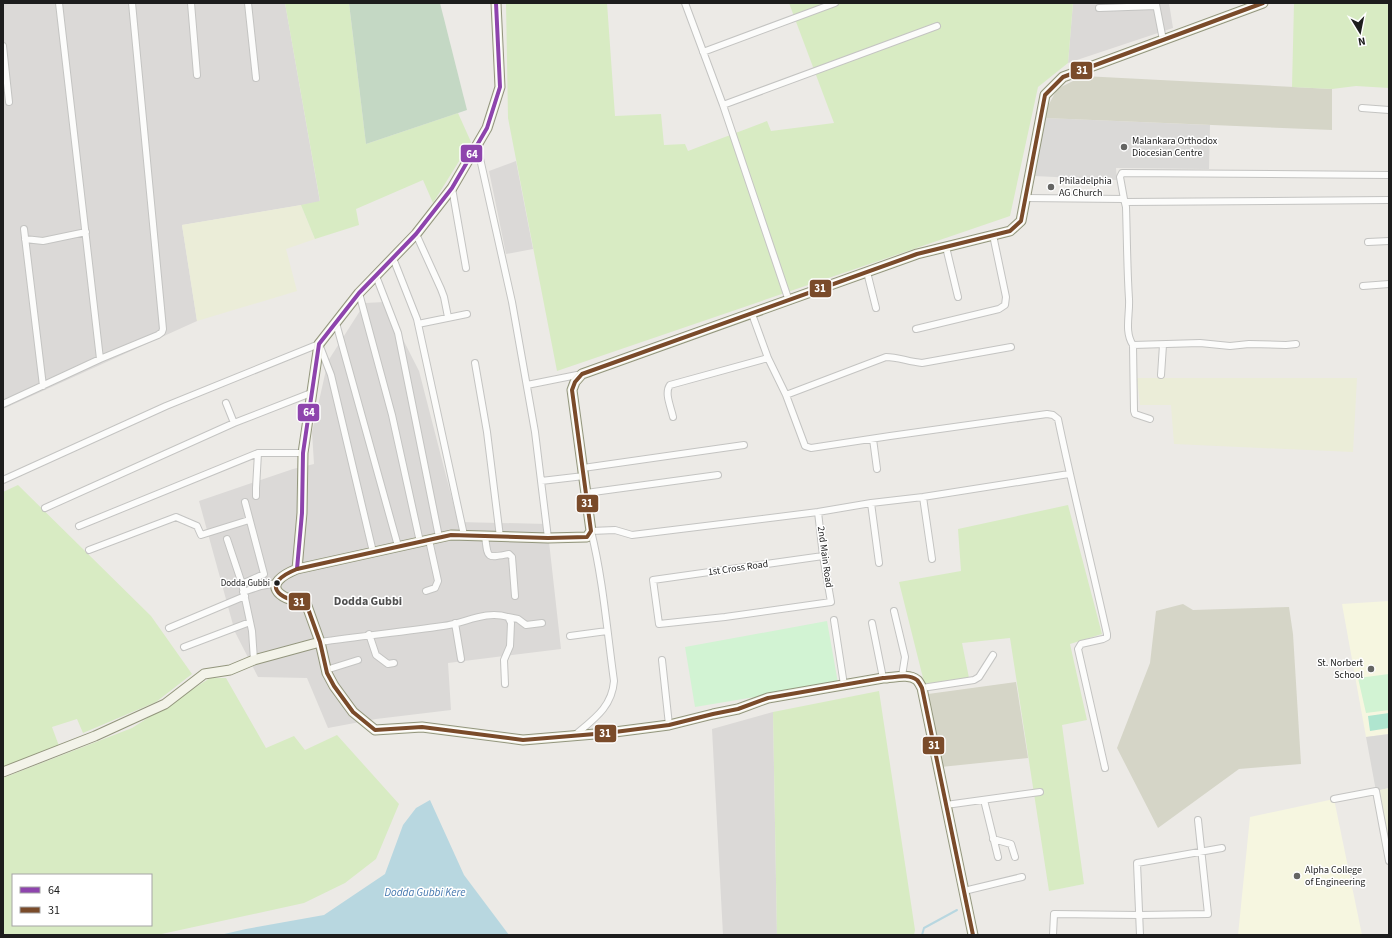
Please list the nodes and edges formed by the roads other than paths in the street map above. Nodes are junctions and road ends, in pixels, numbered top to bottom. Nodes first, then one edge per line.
1 (59, 3) edge
2 (132, 3) edge
3 (191, 3) edge
4 (248, 3) edge
5 (496, 3) edge
6 (685, 3) edge
7 (835, 3) edge
8 (1263, 3) edge
9 (1156, 5) edge
10 (1099, 8) dead end
11 (937, 26) dead end
12 (1163, 40) junction
13 (3, 46) edge
14 (703, 52) junction
15 (197, 75) dead end
16 (256, 78) dead end
17 (9, 102) dead end
18 (723, 105) junction
19 (1362, 108) dead end
20 (1389, 110) edge
21 (477, 144) junction
22 (1389, 174) edge
23 (452, 188) junction
24 (1025, 198) junction
25 (1389, 200) edge
26 (1124, 201) junction
27 (24, 229) dead end
28 (86, 232) junction
29 (416, 234) junction
30 (993, 235) junction
31 (25, 239) junction
32 (1389, 241) edge
33 (1368, 242) dead end
34 (946, 247) junction
35 (393, 258) junction
36 (466, 268) dead end
37 (867, 272) junction
38 (376, 276) junction
39 (1389, 284) edge
40 (1363, 286) dead end
41 (359, 293) junction
42 (958, 297) dead end
43 (789, 300) junction
44 (876, 308) dead end
45 (467, 314) dead end
46 (752, 314) junction
47 (448, 318) junction
48 (336, 323) junction
49 (418, 324) junction
50 (916, 329) dead end
51 (320, 344) junction
52 (1296, 344) dead end
53 (1133, 345) junction
54 (1163, 345) junction
55 (1011, 347) dead end
56 (768, 358) junction
57 (100, 359) junction
58 (475, 363) dead end
59 (582, 374) junction
60 (1161, 375) dead end
61 (527, 385) junction
62 (43, 386) junction
63 (311, 393) junction
64 (786, 395) junction
65 (226, 403) dead end
66 (3, 404) edge
67 (673, 417) dead end
68 (1150, 419) dead end
69 (234, 423) junction
70 (873, 438) junction
71 (744, 445) dead end
72 (258, 453) junction
73 (303, 453) junction
74 (877, 469) dead end
75 (583, 472) junction
76 (1069, 474) junction
77 (718, 475) dead end
78 (3, 480) edge
79 (541, 480) junction
80 (586, 493) junction
81 (256, 496) dead end
82 (923, 497) junction
83 (245, 502) dead end
84 (871, 503) junction
85 (45, 508) dead end
86 (818, 512) junction
87 (250, 520) junction
88 (79, 526) dead end
89 (591, 531) junction
90 (464, 535) junction
91 (485, 536) junction
92 (439, 537) junction
93 (500, 537) junction
94 (548, 538) junction
95 (227, 539) dead end
96 (425, 541) junction
97 (398, 546) junction
98 (89, 550) dead end
99 (373, 552) junction
100 (823, 556) junction
101 (932, 559) dead end
102 (879, 563) dead end
103 (297, 569) junction
104 (264, 574) junction
105 (277, 583) junction
106 (242, 584) junction
107 (426, 591) dead end
108 (244, 594) junction
109 (515, 596) dead end
110 (831, 602) joint
111 (894, 612) dead end
112 (508, 617) junction
113 (834, 620) dead end
114 (250, 622) junction
115 (455, 623) junction
116 (542, 623) dead end
117 (872, 623) dead end
118 (169, 628) dead end
119 (607, 631) junction
120 (370, 634) junction
121 (570, 636) dead end
122 (320, 642) junction
123 (184, 647) dead end
124 (993, 655) dead end
125 (460, 659) dead end
126 (254, 660) junction
127 (358, 660) dead end
128 (662, 660) dead end
129 (394, 663) dead end
130 (326, 670) junction
131 (902, 676) junction
132 (883, 678) junction
133 (505, 684) dead end
134 (844, 685) junction
135 (922, 688) junction
136 (669, 725) junction
137 (574, 736) junction
138 (1105, 768) dead end
139 (3, 772) edge
140 (1040, 792) dead end
141 (1334, 799) dead end
142 (984, 800) junction
143 (946, 805) junction
144 (1198, 820) dead end
145 (993, 839) junction
146 (1222, 848) dead end
147 (1202, 852) junction
148 (998, 857) dead end
149 (1015, 857) dead end
150 (1389, 861) edge
151 (1022, 878) dead end
152 (964, 891) junction
153 (1139, 915) junction
154 (973, 935) edge
155 (1053, 935) edge
156 (1140, 935) edge

1 - 28 street
2 - 57 street
3 - 15 street
4 - 16 street
5 - 21 main road
6 - 14 street
7 - 14 street
8 - 12 main road
9 - 10 street
9 - 12 street
11 - 18 street
12 - 24 main road
13 - 17 street
14 - 18 street
18 - 43 street
19 - 20 street
21 - 23 main road
21 - 61 street
22 - 26 street
23 - 29 main road
23 - 36 street
24 - 26 street
24 - 30 main road
25 - 26 street
26 - 53 street
27 - 31 street
28 - 31 street
28 - 57 street
29 - 35 main road
29 - 47 street
30 - 34 main road
30 - 50 street
31 - 62 street
32 - 33 street
34 - 37 main road
34 - 42 street
35 - 38 main road
35 - 49 street
37 - 43 main road
37 - 44 street
38 - 41 main road
38 - 92 street
39 - 40 street
41 - 48 main road
41 - 96 street
43 - 46 main road
45 - 47 street
46 - 56 street
46 - 59 main road
47 - 49 street
48 - 51 main road
48 - 97 street
49 - 90 street
51 - 63 main road
51 - 78 street
51 - 99 street
52 - 54 street
53 - 54 street
53 - 68 street
54 - 60 street
55 - 64 street
56 - 64 street
56 - 67 street
57 - 62 street
58 - 93 street
59 - 61 street
59 - 75 main road
61 - 79 street
62 - 66 street
63 - 69 street
63 - 73 main road
64 - 70 street
65 - 69 street
69 - 85 street
70 - 74 street
70 - 76 street
71 - 75 street
72 - 73 street
72 - 81 street
72 - 88 street
73 - 103 main road
75 - 79 street
75 - 80 main road
76 - 82 street
76 - 138 street
77 - 80 street
79 - 94 street
80 - 89 main road
82 - 84 street
82 - 101 street
83 - 87 street
84 - 86 street
84 - 102 street
86 - 89 street
86 - 100 street, 2nd Main Road
87 - 98 street
87 - 104 street
89 - 94 main road
89 - 119 street
90 - 91 main road
90 - 92 main road
91 - 93 main road
91 - 109 street
92 - 96 main road
93 - 94 main road
95 - 106 street
96 - 97 main road
96 - 107 street
97 - 99 main road
99 - 103 main road
100 - 110 street, 2nd Main Road
100 - 110 street, 1st Cross Road
103 - 105 main road
104 - 105 street
104 - 106 street
105 - 108 street
105 - 122 main road
106 - 108 street
108 - 114 street
108 - 118 street
111 - 131 street
112 - 115 street
112 - 116 street
112 - 133 street
113 - 134 street
114 - 123 street
114 - 126 street
115 - 120 street
115 - 125 street
117 - 132 street
119 - 121 street
119 - 137 street
120 - 122 street
120 - 129 street
122 - 126 main road
122 - 130 main road
124 - 135 street
126 - 139 main road
127 - 130 street
128 - 136 street
130 - 137 main road
131 - 132 main road
131 - 135 main road
132 - 134 main road
134 - 136 main road
135 - 143 main road
136 - 137 main road
140 - 142 street
141 - 150 street
142 - 143 street
142 - 145 street
143 - 152 main road
144 - 147 street
145 - 148 street
145 - 149 street
146 - 147 street
147 - 153 street
147 - 153 street
151 - 152 street
152 - 154 main road
153 - 155 street
153 - 156 street

